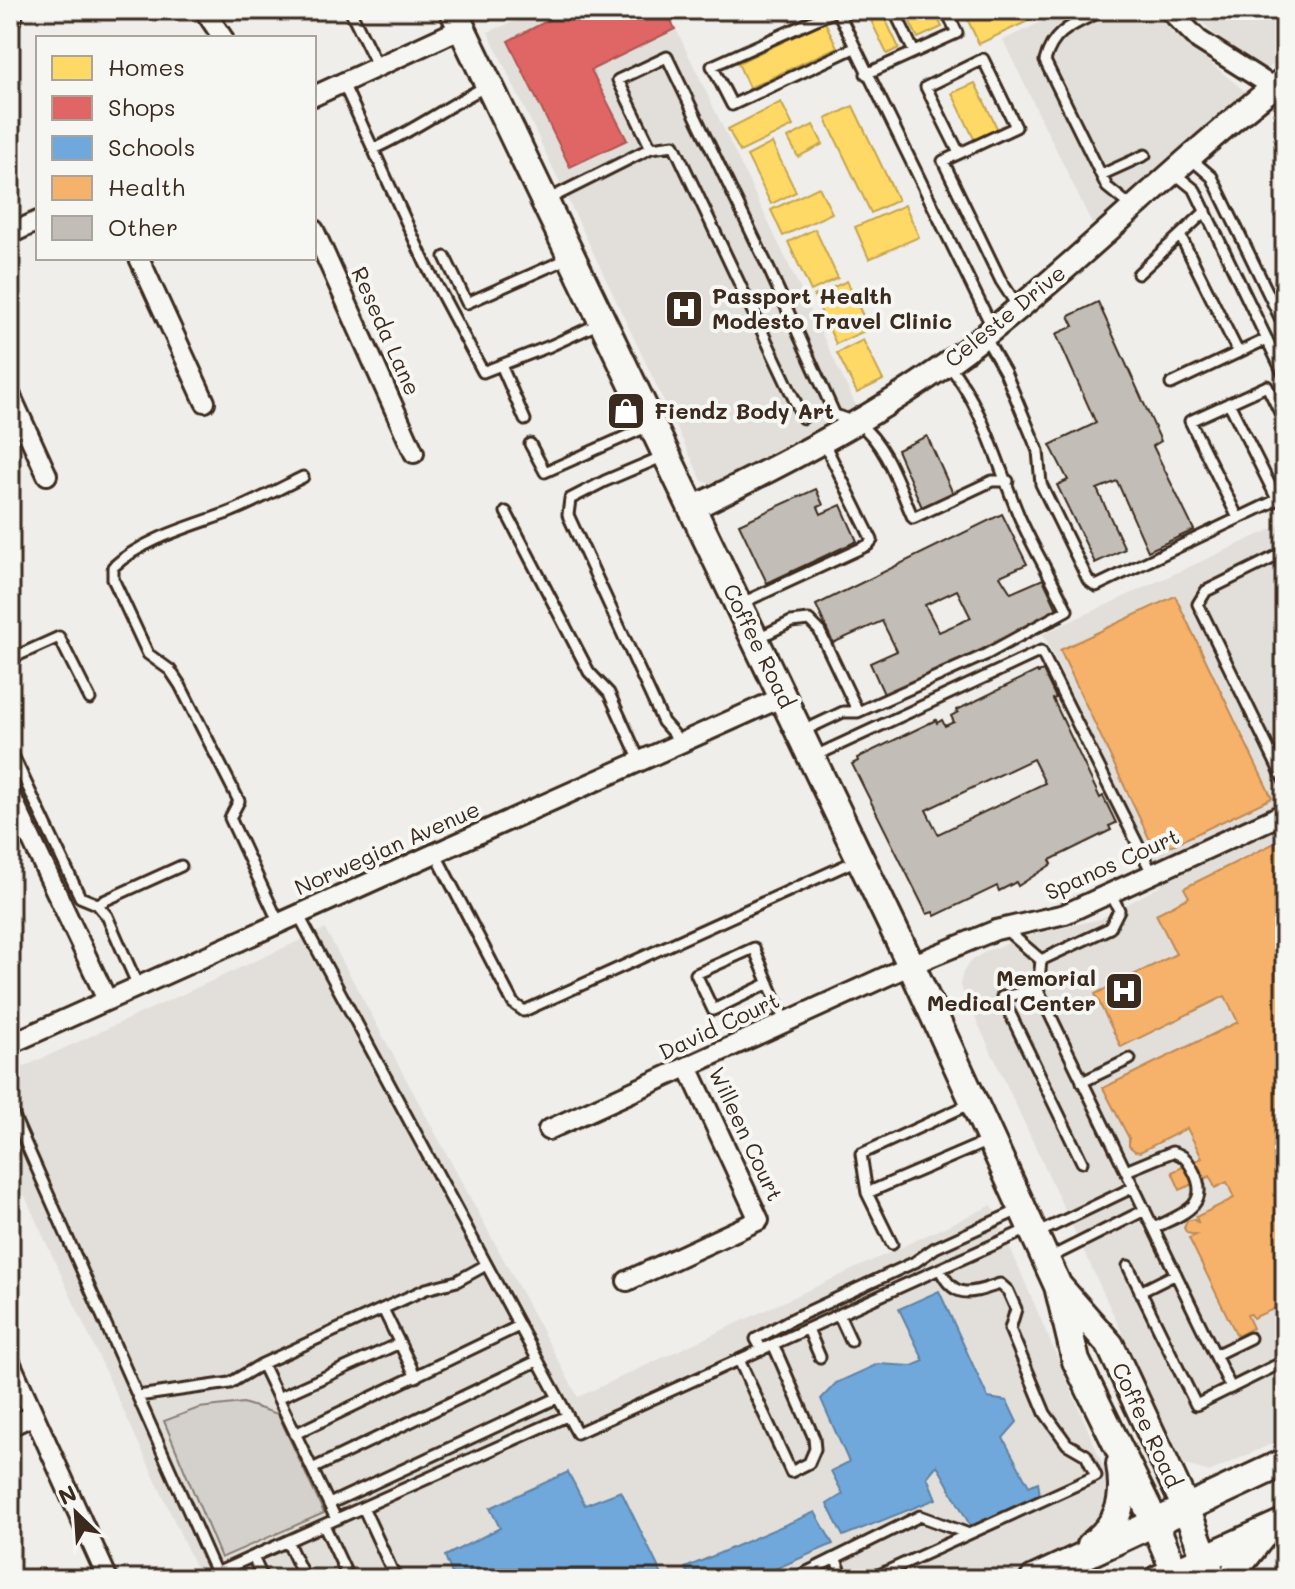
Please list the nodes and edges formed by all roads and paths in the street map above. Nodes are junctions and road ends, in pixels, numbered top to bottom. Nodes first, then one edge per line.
1 (204, 10) edge
2 (350, 10) edge
3 (837, 10) edge
4 (894, 10) edge
5 (946, 10) edge
6 (1103, 10) edge
7 (1169, 10) edge
8 (457, 19) edge
9 (222, 36) edge
10 (854, 48) junction
11 (914, 52) junction
12 (378, 67) junction
13 (866, 74) junction
14 (343, 83) junction
15 (489, 85) junction
16 (1281, 86) edge
17 (316, 95) edge
18 (651, 148) junction
19 (373, 149) junction
20 (959, 153) junction
21 (1145, 155) dead end
22 (1182, 165) junction
23 (1101, 175) junction
24 (545, 201) junction
25 (1133, 208) junction
26 (1206, 211) junction
27 (36, 222) edge
28 (10, 234) edge
29 (316, 234) edge
30 (1181, 237) junction
31 (445, 257) dead end
32 (572, 257) junction
33 (140, 260) edge
34 (1138, 274) dead end
35 (1018, 307) junction
36 (603, 322) junction
37 (1285, 328) edge
38 (988, 332) junction
39 (1267, 339) junction
40 (1238, 352) junction
41 (948, 363) junction
42 (501, 365) junction
43 (1285, 377) edge
44 (1171, 384) dead end
45 (10, 394) edge
46 (205, 402) dead end
47 (1229, 403) junction
48 (803, 418) dead end
49 (525, 420) dead end
50 (858, 423) junction
51 (1285, 423) edge
52 (653, 424) junction
53 (824, 442) junction
54 (530, 444) dead end
55 (414, 453) dead end
56 (667, 455) junction
57 (47, 475) dead end
58 (303, 477) dead end
59 (1008, 481) junction
60 (1281, 498) edge
61 (693, 508) junction
62 (506, 512) dead end
63 (1238, 518) junction
64 (1285, 552) edge
65 (739, 604) junction
66 (756, 639) junction
67 (10, 659) edge
68 (783, 697) junction
69 (90, 699) dead end
70 (858, 712) junction
71 (800, 732) junction
72 (681, 742) junction
73 (10, 749) edge
74 (812, 757) junction
75 (640, 761) junction
76 (1285, 782) edge
77 (10, 794) edge
78 (1285, 813) edge
79 (435, 853) junction
80 (860, 858) junction
81 (181, 866) dead end
82 (1152, 873) junction
83 (1110, 892) junction
84 (97, 904) junction
85 (298, 914) junction
86 (279, 923) junction
87 (1005, 929) junction
88 (1041, 960) junction
89 (911, 965) junction
90 (769, 983) junction
91 (138, 986) junction
92 (1038, 990) junction
93 (107, 1000) junction
94 (785, 1022) junction
95 (10, 1044) edge
96 (1130, 1059) dead end
97 (688, 1067) junction
98 (1082, 1082) junction
99 (974, 1102) junction
100 (10, 1108) edge
101 (548, 1130) dead end
102 (991, 1139) junction
103 (1082, 1162) dead end
104 (1126, 1171) junction
105 (1134, 1187) junction
106 (867, 1193) junction
107 (1145, 1210) junction
108 (1029, 1224) junction
109 (1154, 1228) junction
110 (892, 1244) dead end
111 (1046, 1259) junction
112 (486, 1265) junction
113 (1128, 1266) dead end
114 (940, 1269) junction
115 (1176, 1274) junction
116 (627, 1281) dead end
117 (1058, 1286) junction
118 (1140, 1292) junction
119 (383, 1309) junction
120 (839, 1315) junction
121 (519, 1326) junction
122 (808, 1329) junction
123 (1250, 1338) dead end
124 (851, 1341) dead end
125 (400, 1343) junction
126 (773, 1344) junction
127 (762, 1350) junction
128 (1215, 1355) junction
129 (820, 1357) dead end
130 (739, 1360) junction
131 (537, 1361) junction
132 (1285, 1361) edge
133 (10, 1362) edge
134 (262, 1364) junction
135 (416, 1377) junction
136 (1231, 1388) junction
137 (138, 1396) junction
138 (278, 1398) junction
139 (557, 1398) junction
140 (34, 1415) junction
141 (567, 1416) junction
142 (10, 1426) edge
143 (295, 1434) junction
144 (1115, 1441) junction
145 (1285, 1462) edge
146 (312, 1469) junction
147 (329, 1504) junction
148 (363, 1507) junction
149 (1186, 1508) junction
150 (336, 1519) junction
151 (1154, 1522) junction
152 (324, 1525) junction
153 (1278, 1525) edge
154 (969, 1534) junction
155 (287, 1541) junction
156 (253, 1557) junction
157 (836, 1560) junction
158 (1071, 1560) junction
159 (1209, 1568) edge
160 (1170, 1576) edge
161 (106, 1578) edge
162 (263, 1579) edge
163 (305, 1579) edge
164 (349, 1579) edge
165 (396, 1579) edge
166 (793, 1579) edge
167 (844, 1579) edge
168 (870, 1579) edge
169 (1034, 1579) edge
170 (1234, 1579) edge

1 - 9 street
2 - 12 lane
3 - 10 lane
3 - 10 lane
4 - 11 lane
5 - 11 lane
6 - 23 lane
7 - 16 street
8 - 12 street
8 - 15 main road, Coffee Road
10 - 13 lane
11 - 13 lane
12 - 14 street
13 - 38 lane
14 - 17 street
14 - 19 lane
15 - 19 lane
15 - 24 main road, Coffee Road
16 - 22 street, Celeste Drive
18 - 24 lane
18 - 48 lane
18 - 50 lane
19 - 42 lane
20 - 20 lane
20 - 35 lane
21 - 23 lane
22 - 25 street, Celeste Drive
22 - 26 lane
22 - 37 lane
23 - 25 lane
24 - 32 main road, Coffee Road
25 - 35 street, Celeste Drive
26 - 30 lane
26 - 39 lane
27 - 28 street
29 - 55 street, Reseda Lane
30 - 34 lane
30 - 40 lane
31 - 32 lane
32 - 36 main road, Coffee Road
33 - 46 street
35 - 38 street, Celeste Drive
36 - 42 lane
36 - 52 main road, Coffee Road
38 - 41 street, Celeste Drive
38 - 63 lane
39 - 40 lane
39 - 43 lane
40 - 44 lane
41 - 50 street, Celeste Drive
41 - 59 lane
42 - 49 lane
45 - 57 street
47 - 51 lane
47 - 60 lane
47 - 63 lane
50 - 53 street, Celeste Drive
50 - 59 lane
52 - 54 lane
52 - 56 main road, Coffee Road
53 - 61 street, Celeste Drive
53 - 65 lane
56 - 61 main road, Coffee Road
56 - 72 lane
58 - 86 lane
59 - 70 lane
60 - 63 lane
61 - 65 main road, Coffee Road
62 - 75 lane
64 - 76 lane
65 - 66 main road, Coffee Road
66 - 68 main road, Coffee Road
66 - 70 lane
67 - 69 lane
68 - 71 main road, Coffee Road
68 - 72 street, Norwegian Avenue
70 - 71 lane
71 - 74 main road, Coffee Road
72 - 75 street, Norwegian Avenue
73 - 84 lane
74 - 80 main road, Coffee Road
74 - 82 lane
75 - 79 street, Norwegian Avenue
77 - 93 street
78 - 82 street, Spanos Court
79 - 80 lane
79 - 85 street, Norwegian Avenue
80 - 89 main road, Coffee Road
81 - 84 lane
82 - 83 street, Spanos Court
83 - 87 street, Spanos Court
83 - 88 lane
84 - 91 lane
85 - 86 street, Norwegian Avenue
85 - 112 lane
86 - 91 street, Norwegian Avenue
87 - 88 lane
87 - 89 street, Spanos Court
88 - 92 lane
89 - 94 street, David Court
89 - 99 main road, Coffee Road
90 - 90 lane
90 - 94 lane
91 - 93 street, Norwegian Avenue
92 - 98 lane
92 - 103 lane
93 - 95 street, Norwegian Avenue
94 - 97 street, David Court
96 - 98 lane
97 - 101 street, David Court
97 - 116 street, Willeen Court
98 - 104 lane
99 - 102 main road, Coffee Road
99 - 106 lane
100 - 137 lane
102 - 106 lane
102 - 108 main road, Coffee Road
104 - 105 lane
104 - 109 lane
105 - 107 lane
105 - 108 lane
106 - 110 lane
107 - 109 lane
107 - 111 lane
108 - 111 main road, Coffee Road
108 - 114 lane
108 - 127 lane
109 - 115 lane
111 - 117 main road, Coffee Road
112 - 119 lane
112 - 121 lane
113 - 118 lane
114 - 120 lane
114 - 154 lane
115 - 118 lane
115 - 128 lane
117 - 144 main road, Coffee Road
117 - 149 main road, Coffee Road
118 - 136 lane
119 - 125 lane
119 - 134 lane
120 - 122 lane
120 - 124 lane
121 - 131 lane
121 - 135 lane
122 - 126 lane
122 - 129 lane
123 - 128 lane
125 - 135 lane
125 - 138 lane
126 - 127 lane
126 - 130 lane
127 - 130 lane
128 - 136 lane
130 - 141 lane
131 - 139 lane
131 - 146 lane
132 - 136 lane
133 - 140 street
134 - 137 lane
134 - 138 lane
135 - 143 lane
137 - 156 lane
138 - 143 lane
139 - 141 lane
139 - 147 lane
140 - 142 street
140 - 161 street
141 - 148 lane
143 - 146 lane
144 - 151 main road, Coffee Road
144 - 158 main road
145 - 149 main road
146 - 147 lane
147 - 150 lane
148 - 150 lane
148 - 165 lane
149 - 151 main road
149 - 159 main road, Coffee Road
150 - 152 lane
151 - 158 main road
151 - 160 main road, Coffee Road
152 - 155 lane
152 - 164 lane
153 - 159 main road
153 - 170 main road
154 - 157 lane
154 - 168 lane
155 - 156 lane
155 - 163 lane
156 - 162 lane
157 - 166 lane
157 - 167 lane
158 - 169 main road
159 - 160 main road

